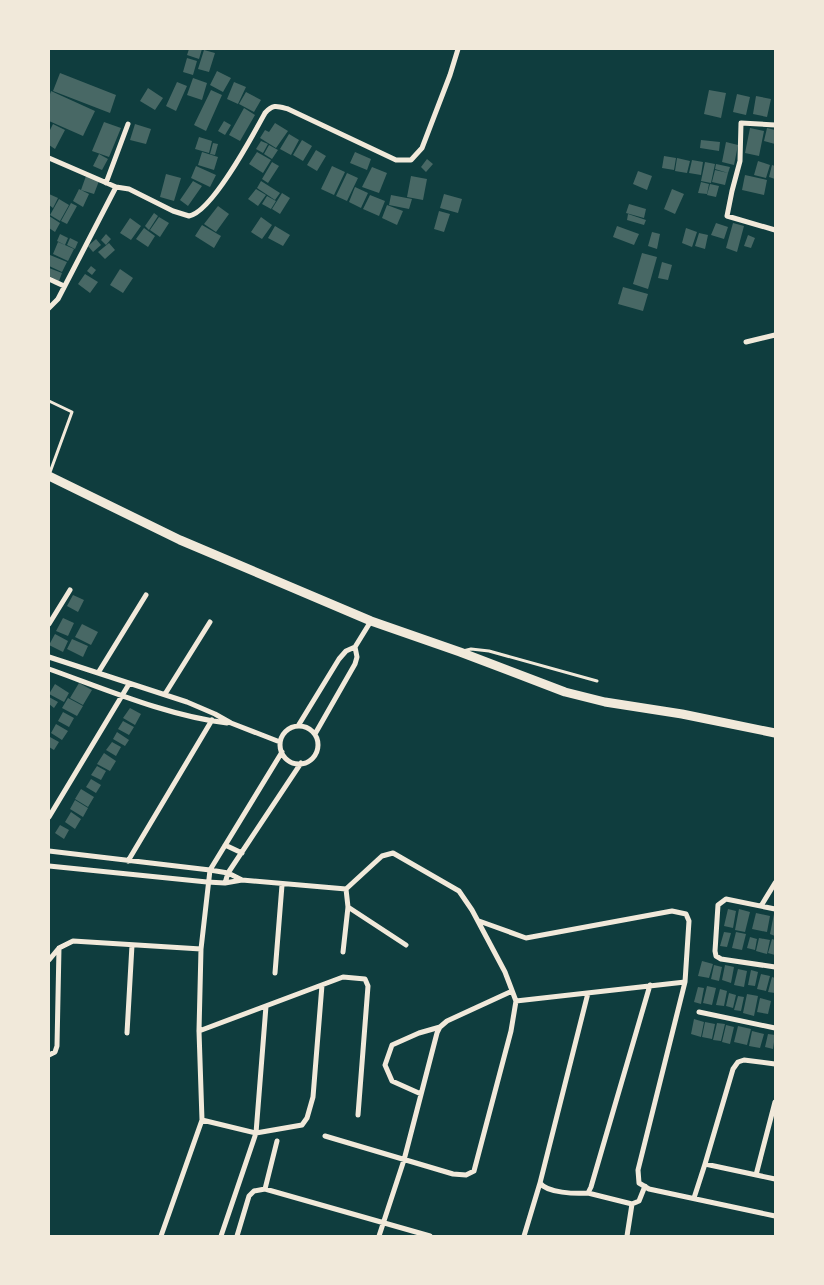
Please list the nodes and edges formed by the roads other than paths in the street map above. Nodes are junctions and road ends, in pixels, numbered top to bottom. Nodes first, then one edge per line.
1 (458, 49) edge
2 (128, 124) dead end
3 (775, 125) edge
4 (49, 158) edge
5 (106, 183) junction
6 (116, 187) junction
7 (775, 230) edge
8 (49, 280) edge
9 (64, 286) junction
10 (49, 308) edge
11 (775, 335) edge
12 (746, 342) dead end
13 (49, 401) edge
14 (49, 476) edge
15 (70, 590) dead end
16 (146, 595) dead end
17 (371, 621) junction
18 (210, 622) dead end
19 (49, 624) edge
20 (356, 647) junction
21 (460, 652) junction
22 (50, 658) edge
23 (49, 665) edge
24 (49, 669) edge
25 (98, 673) junction
26 (597, 681) dead end
27 (129, 684) junction
28 (165, 694) junction
29 (124, 695) junction
30 (215, 714) junction
31 (212, 721) junction
32 (231, 724) junction
33 (298, 726) junction
34 (775, 733) edge
35 (314, 734) junction
36 (280, 742) junction
37 (282, 752) junction
38 (301, 763) junction
39 (49, 817) edge
40 (225, 845) junction
41 (49, 851) edge
42 (242, 853) junction
43 (128, 861) junction
44 (49, 866) edge
45 (210, 870) junction
46 (228, 873) junction
47 (242, 880) junction
48 (207, 882) junction
49 (225, 883) junction
50 (775, 883) edge
51 (282, 884) junction
52 (346, 889) junction
53 (348, 906) junction
54 (761, 906) junction
55 (775, 909) edge
56 (478, 921) junction
57 (132, 945) junction
58 (406, 945) dead end
59 (60, 948) junction
60 (201, 949) junction
61 (343, 952) dead end
62 (49, 960) edge
63 (775, 967) edge
64 (274, 973) dead end
65 (685, 982) junction
66 (322, 985) junction
67 (650, 986) junction
68 (512, 991) junction
69 (588, 993) junction
70 (516, 1001) junction
71 (266, 1006) junction
72 (699, 1012) dead end
73 (440, 1027) junction
74 (775, 1028) edge
75 (199, 1031) junction
76 (127, 1033) dead end
77 (49, 1055) edge
78 (775, 1064) edge
79 (421, 1094) junction
80 (775, 1102) edge
81 (358, 1115) dead end
82 (202, 1120) junction
83 (256, 1133) junction
84 (325, 1136) dead end
85 (277, 1141) dead end
86 (404, 1160) junction
87 (705, 1164) junction
88 (756, 1175) junction
89 (775, 1179) edge
90 (540, 1183) junction
91 (645, 1186) junction
92 (264, 1189) junction
93 (588, 1193) junction
94 (694, 1198) junction
95 (632, 1204) junction
96 (775, 1216) edge
97 (383, 1224) junction
98 (161, 1236) edge
99 (221, 1236) edge
100 (237, 1236) edge
101 (379, 1236) edge
102 (430, 1236) edge
103 (524, 1236) edge
104 (627, 1236) edge

1 - 6 street
2 - 5 street
3 - 7 street
4 - 5 street
5 - 6 street
6 - 9 street
8 - 9 street
9 - 10 street
11 - 12 street
13 - 14 lane
14 - 17 street
15 - 19 street
16 - 25 street
17 - 20 street
17 - 21 street
18 - 28 street
20 - 33 street
20 - 35 street
21 - 26 lane
21 - 34 street
22 - 23 street
22 - 25 street
24 - 29 street
25 - 27 street
27 - 28 street
27 - 29 street
28 - 30 street
29 - 31 street
29 - 39 street
30 - 31 street
30 - 32 street
31 - 32 street
31 - 43 street
32 - 36 street
33 - 35 street
33 - 36 street
35 - 38 street
36 - 37 street
37 - 38 street
37 - 40 street
38 - 42 street
40 - 42 street
40 - 45 street
41 - 43 street
42 - 46 street
43 - 45 street
44 - 48 street
45 - 46 street
45 - 48 street
46 - 47 street
46 - 49 street
47 - 49 street
47 - 51 street
48 - 49 street
48 - 60 street
50 - 54 street
51 - 52 street
51 - 64 street
52 - 53 street
52 - 56 street
53 - 58 street
53 - 61 street
54 - 55 street
54 - 63 street
56 - 65 street
56 - 68 street
57 - 59 street
57 - 60 street
57 - 76 street
59 - 62 street
59 - 77 street
60 - 75 street
65 - 67 street
65 - 91 street
66 - 71 street
66 - 81 street
66 - 83 street
67 - 69 street
67 - 93 street
68 - 70 street
68 - 73 street
69 - 70 street
69 - 90 street
70 - 86 street
71 - 75 street
71 - 83 street
72 - 74 street
73 - 79 street
73 - 79 street
75 - 82 street
78 - 87 street
79 - 86 street
80 - 88 street
82 - 83 street
82 - 98 street
83 - 99 street
84 - 86 street
85 - 92 street
86 - 97 street
87 - 88 street
87 - 94 street
88 - 89 street
90 - 93 street
90 - 103 street
91 - 94 street
91 - 95 street
92 - 97 street
92 - 100 street
93 - 95 street
94 - 96 street
95 - 104 street
97 - 101 street
97 - 102 street

